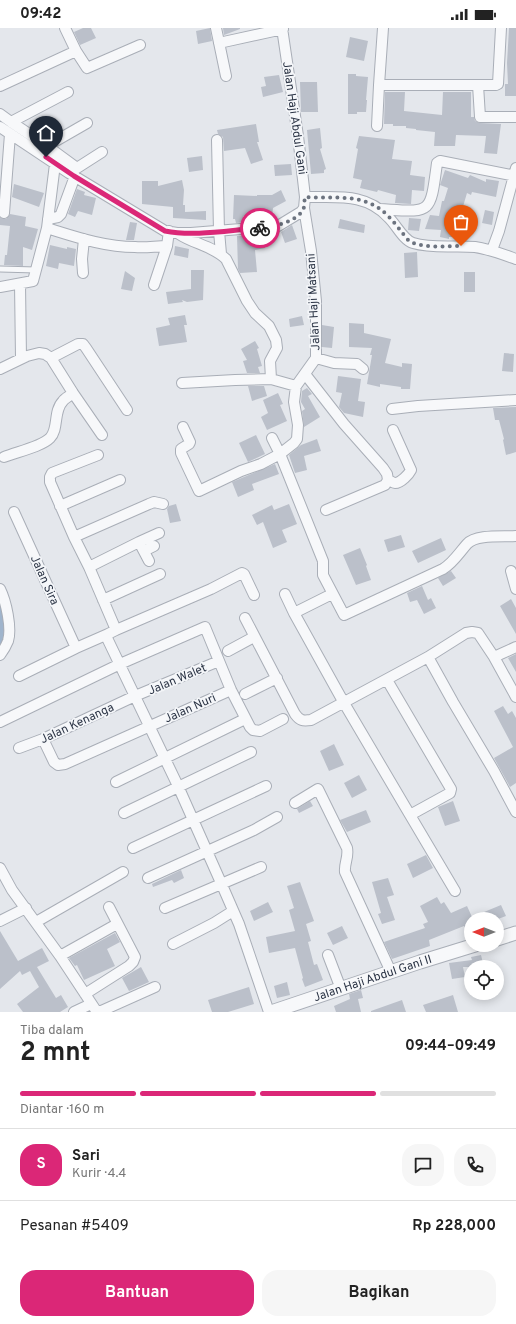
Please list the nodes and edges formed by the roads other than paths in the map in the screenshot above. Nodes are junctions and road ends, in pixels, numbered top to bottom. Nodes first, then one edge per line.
1 (65, 28) edge
2 (216, 28) edge
3 (283, 28) edge
4 (382, 28) edge
5 (501, 28) edge
6 (244, 32) edge
7 (219, 43) junction
8 (140, 45) dead end
9 (76, 51) junction
10 (226, 76) dead end
11 (379, 85) junction
12 (478, 85) junction
13 (0, 86) edge
14 (68, 92) dead end
15 (0, 114) edge
16 (516, 117) edge
17 (11, 122) junction
18 (87, 123) dead end
19 (377, 126) dead end
20 (0, 127) edge
21 (10, 134) junction
22 (217, 140) dead end
23 (47, 146) junction
24 (102, 152) dead end
25 (55, 164) junction
26 (516, 173) edge
27 (74, 176) junction
28 (305, 197) junction
29 (304, 208) junction
30 (380, 209) junction
31 (4, 213) dead end
32 (47, 224) junction
33 (219, 231) junction
34 (173, 232) junction
35 (84, 240) junction
36 (167, 246) junction
37 (492, 250) junction
38 (221, 254) junction
39 (516, 259) edge
40 (0, 269) edge
41 (36, 270) junction
42 (83, 273) dead end
43 (20, 284) junction
44 (154, 285) dead end
45 (0, 287) edge
46 (21, 358) junction
47 (51, 358) junction
48 (316, 358) junction
49 (0, 369) edge
50 (363, 369) dead end
51 (305, 374) junction
52 (271, 379) junction
53 (182, 383) dead end
54 (296, 386) junction
55 (73, 393) junction
56 (516, 400) edge
57 (392, 409) dead end
58 (127, 410) dead end
59 (183, 427) dead end
60 (393, 430) dead end
61 (102, 435) dead end
62 (272, 438) dead end
63 (98, 454) dead end
64 (280, 454) junction
65 (4, 457) dead end
66 (120, 480) dead end
67 (388, 480) junction
68 (163, 504) dead end
69 (60, 506) junction
70 (326, 510) dead end
71 (14, 512) dead end
72 (159, 534) dead end
73 (516, 536) edge
74 (74, 537) junction
75 (154, 546) dead end
76 (141, 547) junction
77 (149, 561) dead end
78 (89, 567) junction
79 (512, 571) dead end
80 (160, 574) dead end
81 (0, 589) edge
82 (516, 589) edge
83 (285, 594) dead end
84 (332, 594) junction
85 (254, 595) dead end
86 (103, 600) junction
87 (294, 613) junction
88 (245, 618) dead end
89 (112, 632) junction
90 (254, 637) junction
91 (516, 647) edge
92 (76, 648) junction
93 (228, 651) dead end
94 (0, 655) edge
95 (428, 657) junction
96 (494, 657) junction
97 (219, 661) junction
98 (120, 664) junction
99 (19, 676) dead end
100 (277, 678) junction
101 (387, 680) junction
102 (231, 690) junction
103 (245, 694) dead end
104 (135, 696) junction
105 (516, 697) edge
106 (344, 703) junction
107 (245, 719) junction
108 (283, 719) dead end
109 (0, 722) edge
110 (149, 726) junction
111 (43, 739) junction
112 (19, 748) dead end
113 (251, 752) dead end
114 (164, 758) junction
115 (116, 782) dead end
116 (178, 786) junction
117 (266, 786) dead end
118 (295, 803) dead end
119 (516, 812) edge
120 (124, 813) dead end
121 (410, 815) junction
122 (277, 817) dead end
123 (193, 820) junction
124 (133, 848) dead end
125 (207, 851) junction
126 (261, 867) dead end
127 (0, 868) edge
128 (122, 872) dead end
129 (148, 878) dead end
130 (222, 885) junction
131 (455, 892) dead end
132 (109, 907) dead end
133 (26, 908) junction
134 (165, 908) dead end
135 (236, 917) junction
136 (0, 921) edge
137 (36, 922) junction
138 (118, 924) junction
139 (516, 933) edge
140 (504, 937) edge
141 (173, 944) dead end
142 (464, 949) edge
143 (328, 955) dead end
144 (60, 956) junction
145 (391, 972) junction
146 (155, 987) dead end
147 (341, 989) junction
148 (85, 994) junction
149 (96, 1009) edge
150 (74, 1012) edge
151 (270, 1012) edge

1 - 9 street
2 - 7 street
3 - 6 street
3 - 28 street, Jalan Haji Abdul Gani
4 - 11 street
5 - 12 street
6 - 7 street
7 - 10 street
8 - 9 street
9 - 13 street
11 - 12 street
11 - 19 street
12 - 16 street
14 - 17 street
15 - 17 street
17 - 23 street
18 - 23 street
20 - 21 street
21 - 25 street
21 - 31 street
22 - 33 street
23 - 24 street
25 - 27 street
25 - 32 street
26 - 30 street
26 - 37 street
27 - 32 street
27 - 34 street
28 - 29 street, Jalan Haji Abdul Gani
28 - 30 street
29 - 33 street
29 - 48 street, Jalan Haji Matsani
30 - 37 street
32 - 35 street
32 - 41 street
33 - 34 street
33 - 38 street
34 - 36 street
34 - 38 street
35 - 36 street
35 - 42 street
36 - 44 street
37 - 39 street
38 - 52 street
40 - 41 lane
41 - 43 street
43 - 45 street
43 - 46 street
46 - 47 street
46 - 49 street
47 - 55 street
47 - 58 street
48 - 50 street
48 - 51 street, Jalan Haji Matsani
51 - 54 street, Jalan Haji Matsani
51 - 67 street
52 - 53 street
52 - 54 street
54 - 64 street
55 - 61 street
55 - 65 street
56 - 57 street
59 - 64 street
60 - 67 street
62 - 64 street
63 - 69 street
64 - 84 street
66 - 69 street
67 - 70 street
68 - 74 street
69 - 74 street
71 - 92 street, Jalan Sira
72 - 76 street
73 - 84 street
74 - 78 street
75 - 76 street
76 - 77 street
76 - 78 street
78 - 86 street
79 - 82 street
80 - 86 street
81 - 94 street
83 - 87 street
84 - 87 street
85 - 89 street
86 - 89 street
87 - 106 street
88 - 90 street
89 - 92 street
89 - 98 street
90 - 93 street
90 - 100 street
91 - 96 street
92 - 99 street
95 - 96 street
95 - 101 street
95 - 119 street
96 - 105 street
97 - 98 street
97 - 102 street
97 - 104 street, Jalan Walet
98 - 104 street
98 - 109 street
100 - 103 street
100 - 106 street
101 - 106 street
101 - 121 street
102 - 107 street
102 - 110 street, Jalan Nuri
104 - 110 street
104 - 111 street, Jalan Kenanga
106 - 121 street
107 - 108 street
107 - 114 street
110 - 111 street, Jalan Nuri
110 - 114 street
111 - 112 street, Jalan Kenanga
113 - 116 street
114 - 115 street
114 - 116 street
116 - 120 street
116 - 123 street
117 - 123 street
118 - 145 street
121 - 131 street
122 - 125 street
123 - 124 street
123 - 125 street
125 - 129 street
125 - 130 street
126 - 130 street
127 - 133 street
128 - 137 street
130 - 134 street
130 - 135 street
132 - 138 street
133 - 136 street
133 - 137 street
135 - 141 street
135 - 151 street
137 - 144 street
138 - 144 street
138 - 148 street
139 - 140 street
142 - 145 street, Jalan Haji Abdul Gani II
143 - 147 street
144 - 148 street
145 - 147 street, Jalan Haji Abdul Gani II
146 - 149 street
147 - 151 street, Jalan Haji Abdul Gani II
148 - 149 street
149 - 150 street

